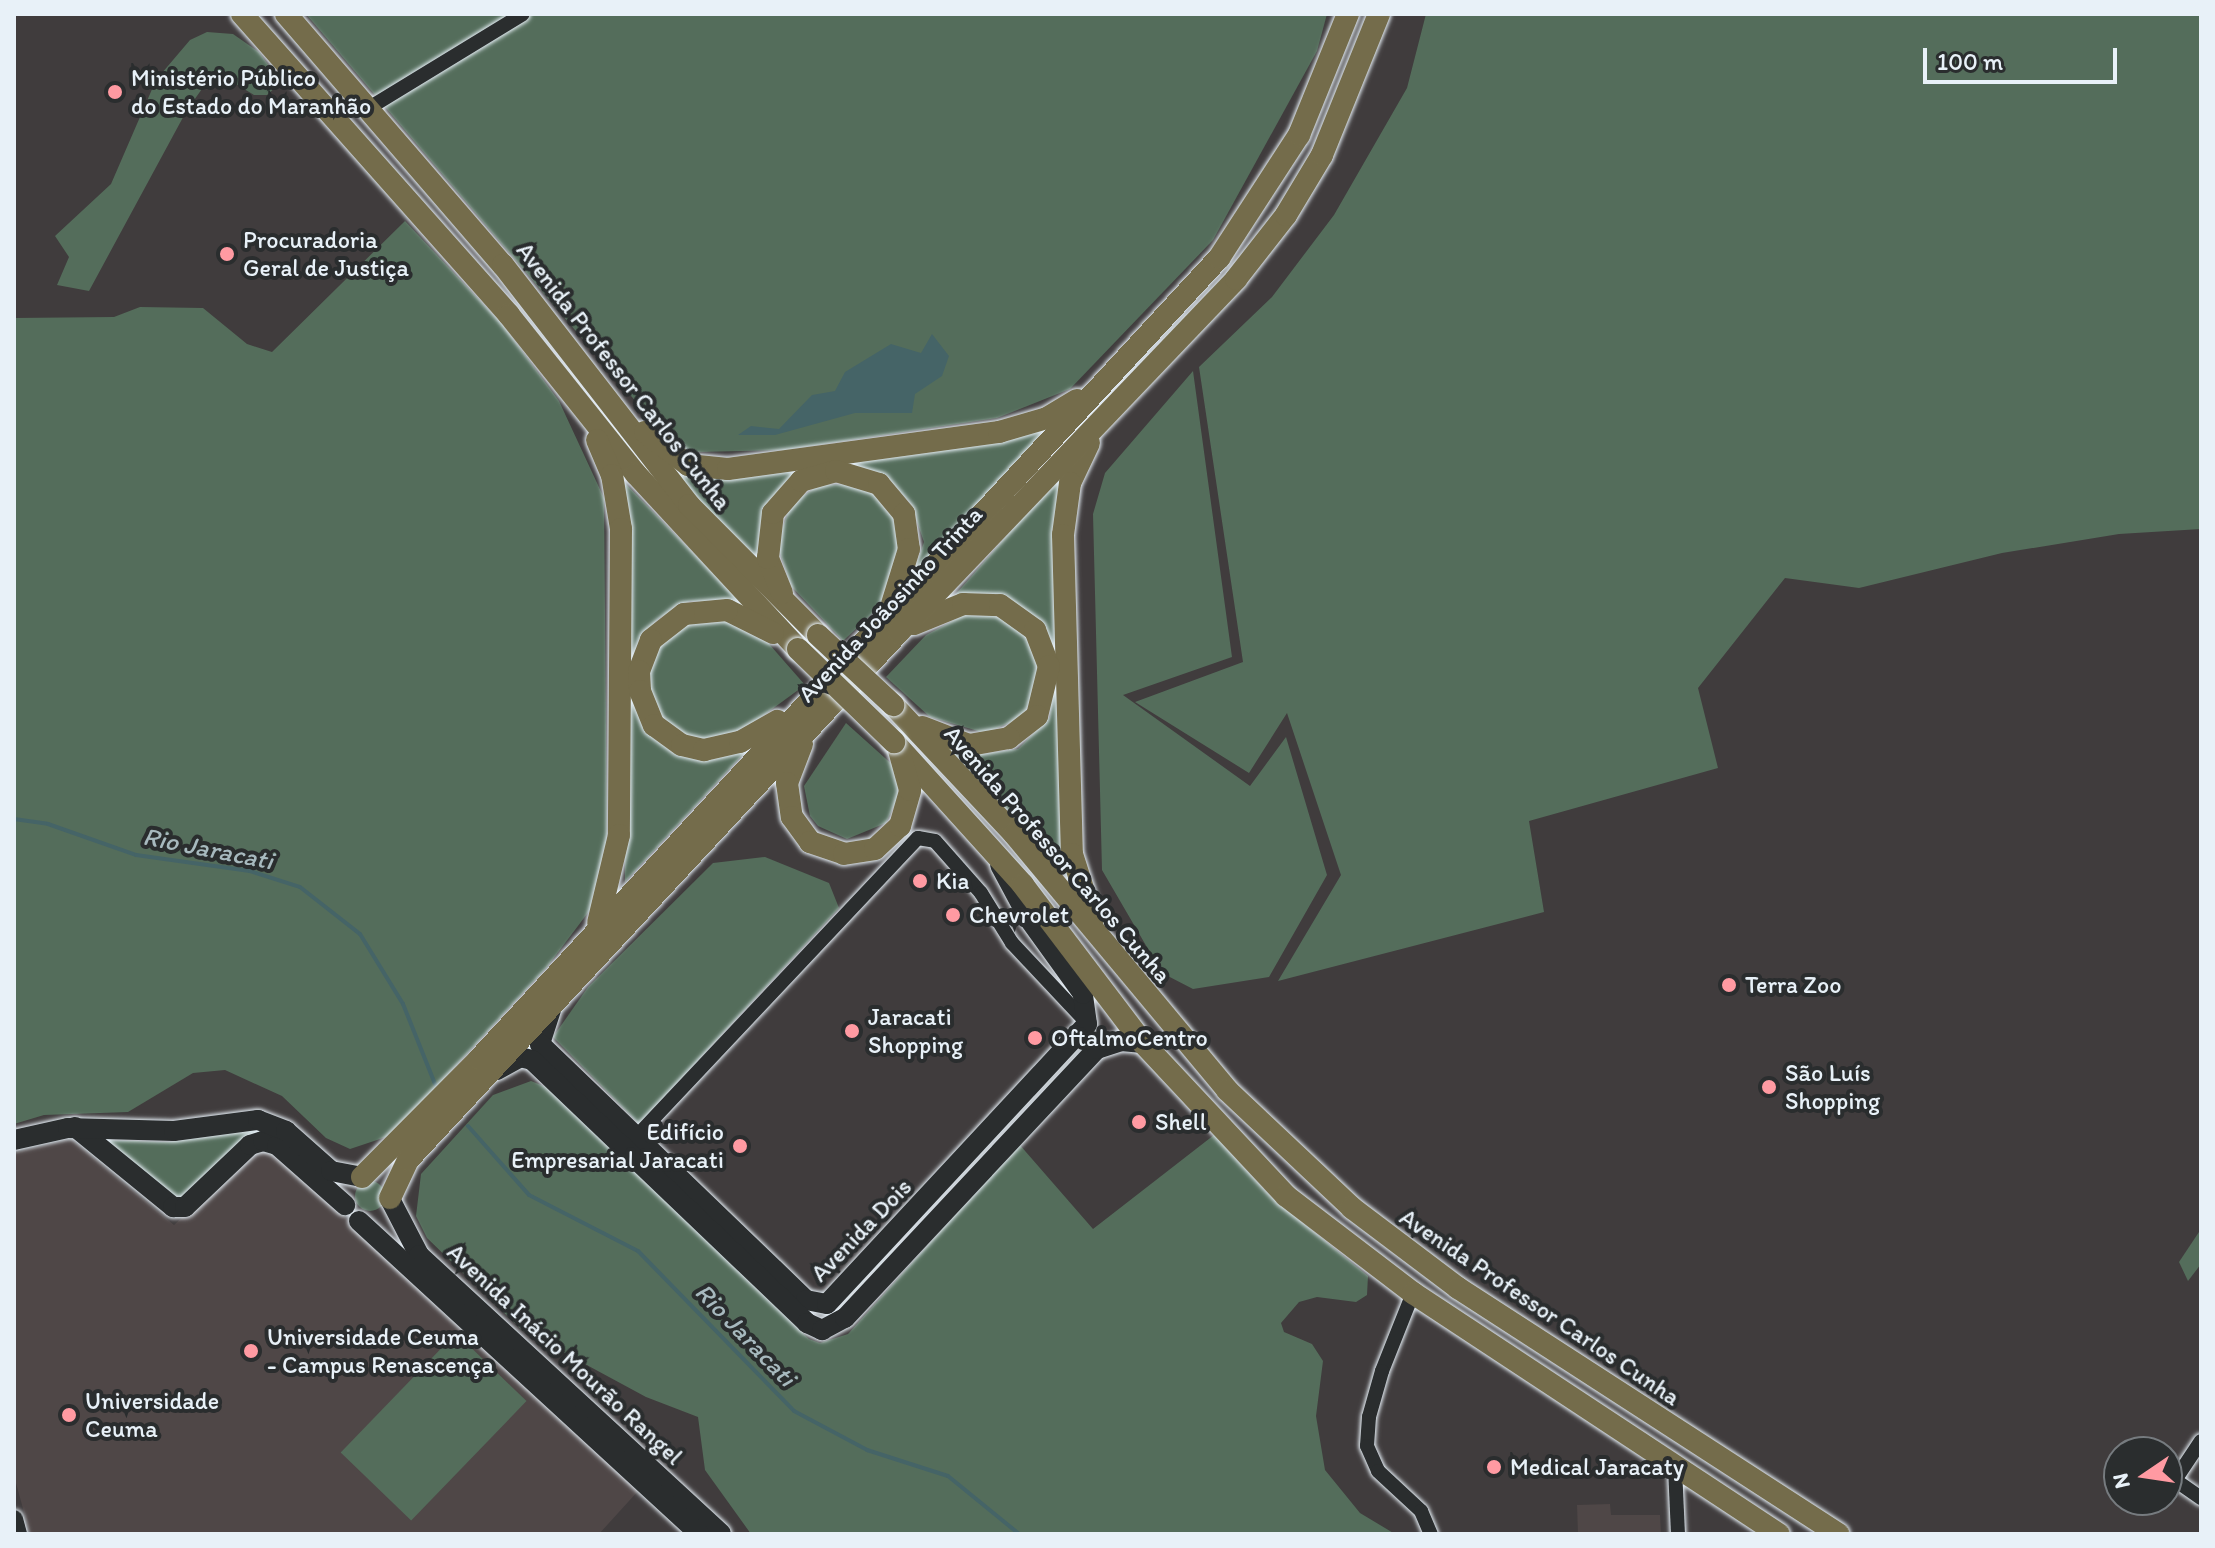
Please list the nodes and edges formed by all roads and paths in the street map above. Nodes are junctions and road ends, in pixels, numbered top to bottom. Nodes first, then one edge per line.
1 (242, 14) edge
2 (286, 14) edge
3 (523, 14) edge
4 (1348, 14) edge
5 (1379, 14) edge
6 (369, 108) junction
7 (576, 359) junction
8 (1111, 376) junction
9 (566, 385) junction
10 (1112, 409) junction
11 (892, 625) junction
12 (816, 633) junction
13 (794, 645) junction
14 (802, 706) junction
15 (897, 709) junction
16 (825, 710) junction
17 (894, 742) junction
18 (989, 844) junction
19 (595, 932) junction
20 (1109, 950) junction
21 (1070, 974) junction
22 (1097, 987) junction
23 (555, 1002) junction
24 (1087, 1024) junction
25 (1143, 1043) junction
26 (485, 1077) junction
27 (75, 1127) junction
28 (636, 1137) junction
29 (14, 1140) edge
30 (361, 1177) junction
31 (934, 1193) junction
32 (390, 1198) junction
33 (949, 1208) junction
34 (352, 1213) junction
35 (1413, 1293) junction
36 (2201, 1441) edge
37 (1675, 1468) junction
38 (2200, 1494) edge
39 (14, 1519) edge
40 (18, 1534) edge
41 (699, 1534) edge
42 (721, 1534) edge
43 (1431, 1534) edge
44 (1678, 1534) edge
45 (1779, 1534) edge
46 (1838, 1534) edge

1 - 9 main road, Avenida Professor Carlos Cunha
2 - 6 main road, Avenida Professor Carlos Cunha
3 - 6 street
4 - 8 main road, Avenida Joãosinho Trinta
5 - 10 main road, Avenida Joãosinho Trinta
6 - 7 main road, Avenida Professor Carlos Cunha
7 - 8 main road
7 - 12 main road, Avenida Professor Carlos Cunha
8 - 11 main road, Avenida Joãosinho Trinta
9 - 13 main road, Avenida Professor Carlos Cunha
9 - 19 main road
10 - 11 main road, Avenida Joãosinho Trinta
10 - 20 main road
11 - 12 main road
11 - 14 main road, Avenida Joãosinho Trinta
11 - 15 main road
11 - 16 main road, Avenida Joãosinho Trinta
12 - 15 main road, Avenida Professor Carlos Cunha, bridge
13 - 14 main road
13 - 17 main road, Avenida Professor Carlos Cunha, bridge
14 - 19 main road, Avenida Joãosinho Trinta
15 - 20 main road, Avenida Professor Carlos Cunha
16 - 17 main road
16 - 23 main road, Avenida Joãosinho Trinta
17 - 18 main road, Avenida Professor Carlos Cunha
18 - 21 main road
18 - 22 main road, Avenida Professor Carlos Cunha
19 - 30 main road, Avenida Joãosinho Trinta
20 - 46 main road, Avenida Professor Carlos Cunha
21 - 22 main road
21 - 24 main road
22 - 25 main road, Avenida Professor Carlos Cunha
23 - 26 main road, Avenida Joãosinho Trinta
23 - 28 main road, Avenida Dois
24 - 28 street
24 - 31 main road, Avenida Dois
25 - 33 main road, Avenida Dois
25 - 35 main road, Avenida Professor Carlos Cunha
26 - 32 main road, Avenida Joãosinho Trinta
26 - 33 main road, Avenida Dois
27 - 29 main road
27 - 30 main road
27 - 34 main road, Avenida Inácio Mourão Rangel
28 - 31 main road, Avenida Dois
30 - 32 main road
30 - 34 main road
31 - 33 main road
32 - 34 main road
32 - 42 main road, Avenida Inácio Mourão Rangel
34 - 41 main road, Avenida Inácio Mourão Rangel
35 - 37 main road, Avenida Professor Carlos Cunha
35 - 43 street
36 - 38 street
37 - 44 street
37 - 45 main road, Avenida Professor Carlos Cunha
39 - 40 street

